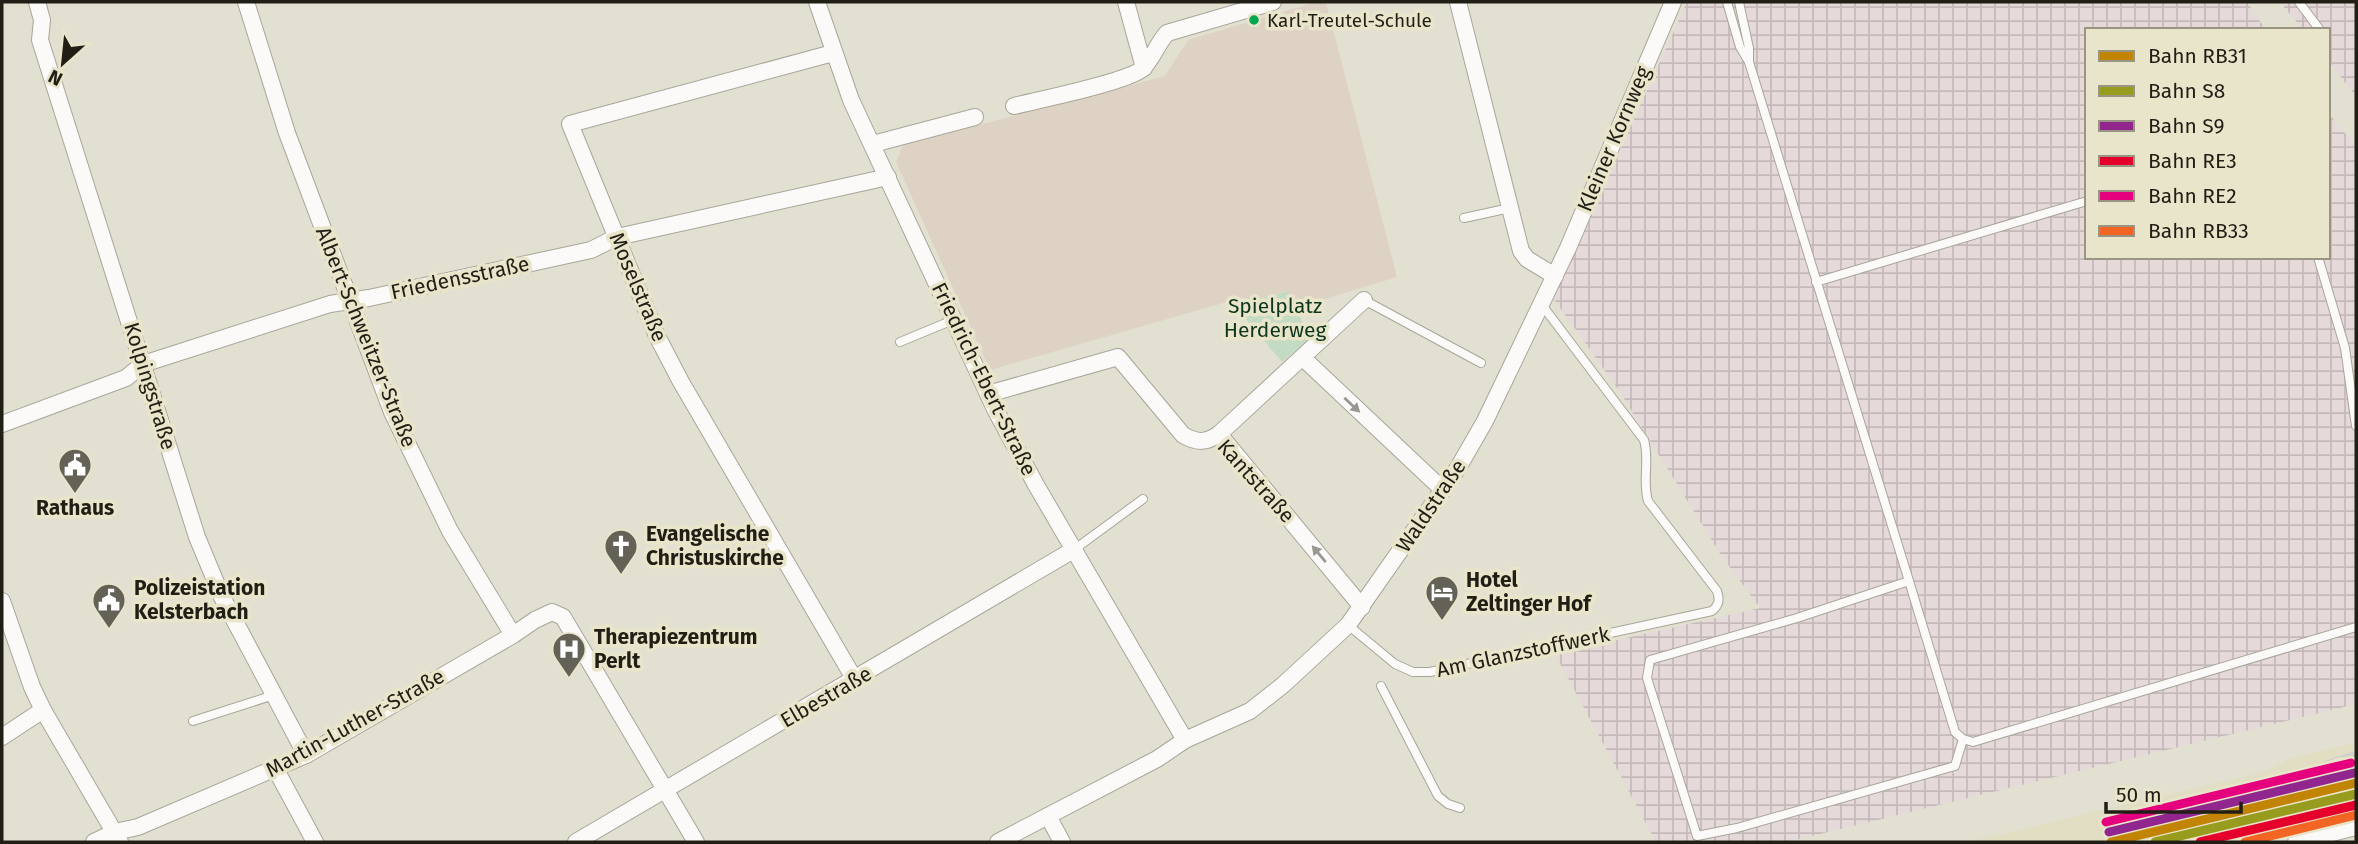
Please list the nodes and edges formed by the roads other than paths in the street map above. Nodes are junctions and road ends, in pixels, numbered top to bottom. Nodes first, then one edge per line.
1 (37, 2) edge
2 (246, 2) edge
3 (817, 2) edge
4 (1126, 2) edge
5 (1458, 2) edge
6 (1673, 2) edge
7 (1727, 2) edge
8 (1739, 2) edge
9 (2299, 2) edge
10 (1265, 3) edge
11 (2318, 28) edge
12 (833, 53) junction
13 (1749, 62) junction
14 (1144, 68) junction
15 (1014, 106) dead end
16 (975, 117) dead end
17 (873, 144) junction
18 (888, 177) junction
19 (2085, 202) edge
20 (1510, 208) junction
21 (1464, 218) dead end
22 (617, 237) junction
23 (2319, 259) edge
24 (1555, 276) junction
25 (1816, 282) junction
26 (350, 300) junction
27 (1364, 300) joint
28 (1542, 305) junction
29 (953, 320) junction
30 (900, 342) dead end
31 (2356, 346) edge
32 (2345, 348) junction
33 (1303, 358) junction
34 (1481, 363) dead end
35 (143, 365) junction
36 (2354, 374) edge
37 (988, 394) junction
38 (2, 424) edge
39 (2356, 426) edge
40 (1219, 434) junction
41 (1443, 490) junction
42 (1143, 499) dead end
43 (1075, 549) junction
44 (1909, 581) junction
45 (2, 601) edge
46 (1362, 607) junction
47 (1348, 625) junction
48 (2356, 627) edge
49 (513, 635) junction
50 (855, 680) junction
51 (1381, 686) dead end
52 (274, 695) junction
53 (43, 710) junction
54 (193, 721) dead end
55 (2, 737) edge
56 (1963, 739) junction
57 (1185, 740) junction
58 (306, 755) junction
59 (275, 768) junction
60 (666, 791) junction
61 (1460, 808) dead end
62 (1048, 816) junction
63 (2356, 827) edge
64 (118, 837) edge
65 (94, 842) edge
66 (315, 842) edge
67 (576, 842) edge
68 (696, 842) edge
69 (998, 842) edge
70 (1062, 842) edge
71 (2296, 842) edge

1 - 35 street, Kolpingstraße
2 - 26 street, Albert-Schweitzer-Straße
3 - 12 street, Friedrich-Ebert-Straße
4 - 14 street
5 - 20 street
6 - 24 street, Kleiner Kornweg
7 - 13 lane
8 - 13 lane
9 - 11 lane
10 - 14 street
12 - 17 street, Friedrich-Ebert-Straße
12 - 22 street, Moselstraße
13 - 25 lane
14 - 15 street
16 - 17 street
17 - 18 street, Friedrich-Ebert-Straße
18 - 22 street, Friedensstraße
18 - 29 street, Friedrich-Ebert-Straße
19 - 25 lane
20 - 21 lane
20 - 24 street
22 - 26 street, Friedensstraße
22 - 50 street, Moselstraße
23 - 32 lane
24 - 28 street, Waldstraße
25 - 44 lane
26 - 35 street, Friedensstraße
26 - 49 street, Albert-Schweitzer-Straße
27 - 33 street
27 - 34 lane
28 - 41 street, Waldstraße
28 - 47 lane, Am Glanzstoffwerk
29 - 30 lane
29 - 37 street, Friedrich-Ebert-Straße
31 - 32 lane
32 - 36 lane
33 - 40 street
33 -> 41 street
35 - 38 street, Friedensstraße
35 - 52 street, Kolpingstraße
36 - 39 lane
37 - 40 street, Kantstraße
37 - 43 street, Friedrich-Ebert-Straße
46 -> 40 street, Kantstraße
41 - 46 street, Waldstraße
42 - 43 lane
43 - 50 street, Elbestraße
43 - 57 street, Friedrich-Ebert-Straße
44 - 56 lane
44 - 56 lane
45 - 53 street
46 - 47 street, Waldstraße
47 - 57 street, Waldstraße
48 - 56 lane
49 - 58 street, Martin-Luther-Straße
49 - 60 street
50 - 60 street, Elbestraße
51 - 61 lane
52 - 54 lane
52 - 58 street, Kolpingstraße
53 - 55 street
53 - 64 street
57 - 62 street, Waldstraße
58 - 59 street, Martin-Luther-Straße
59 - 64 street, Martin-Luther-Straße
59 - 66 street
60 - 67 street, Elbestraße
60 - 68 street
62 - 69 street, Waldstraße
62 - 70 street
63 - 71 street
64 - 65 street, Martin-Luther-Straße

